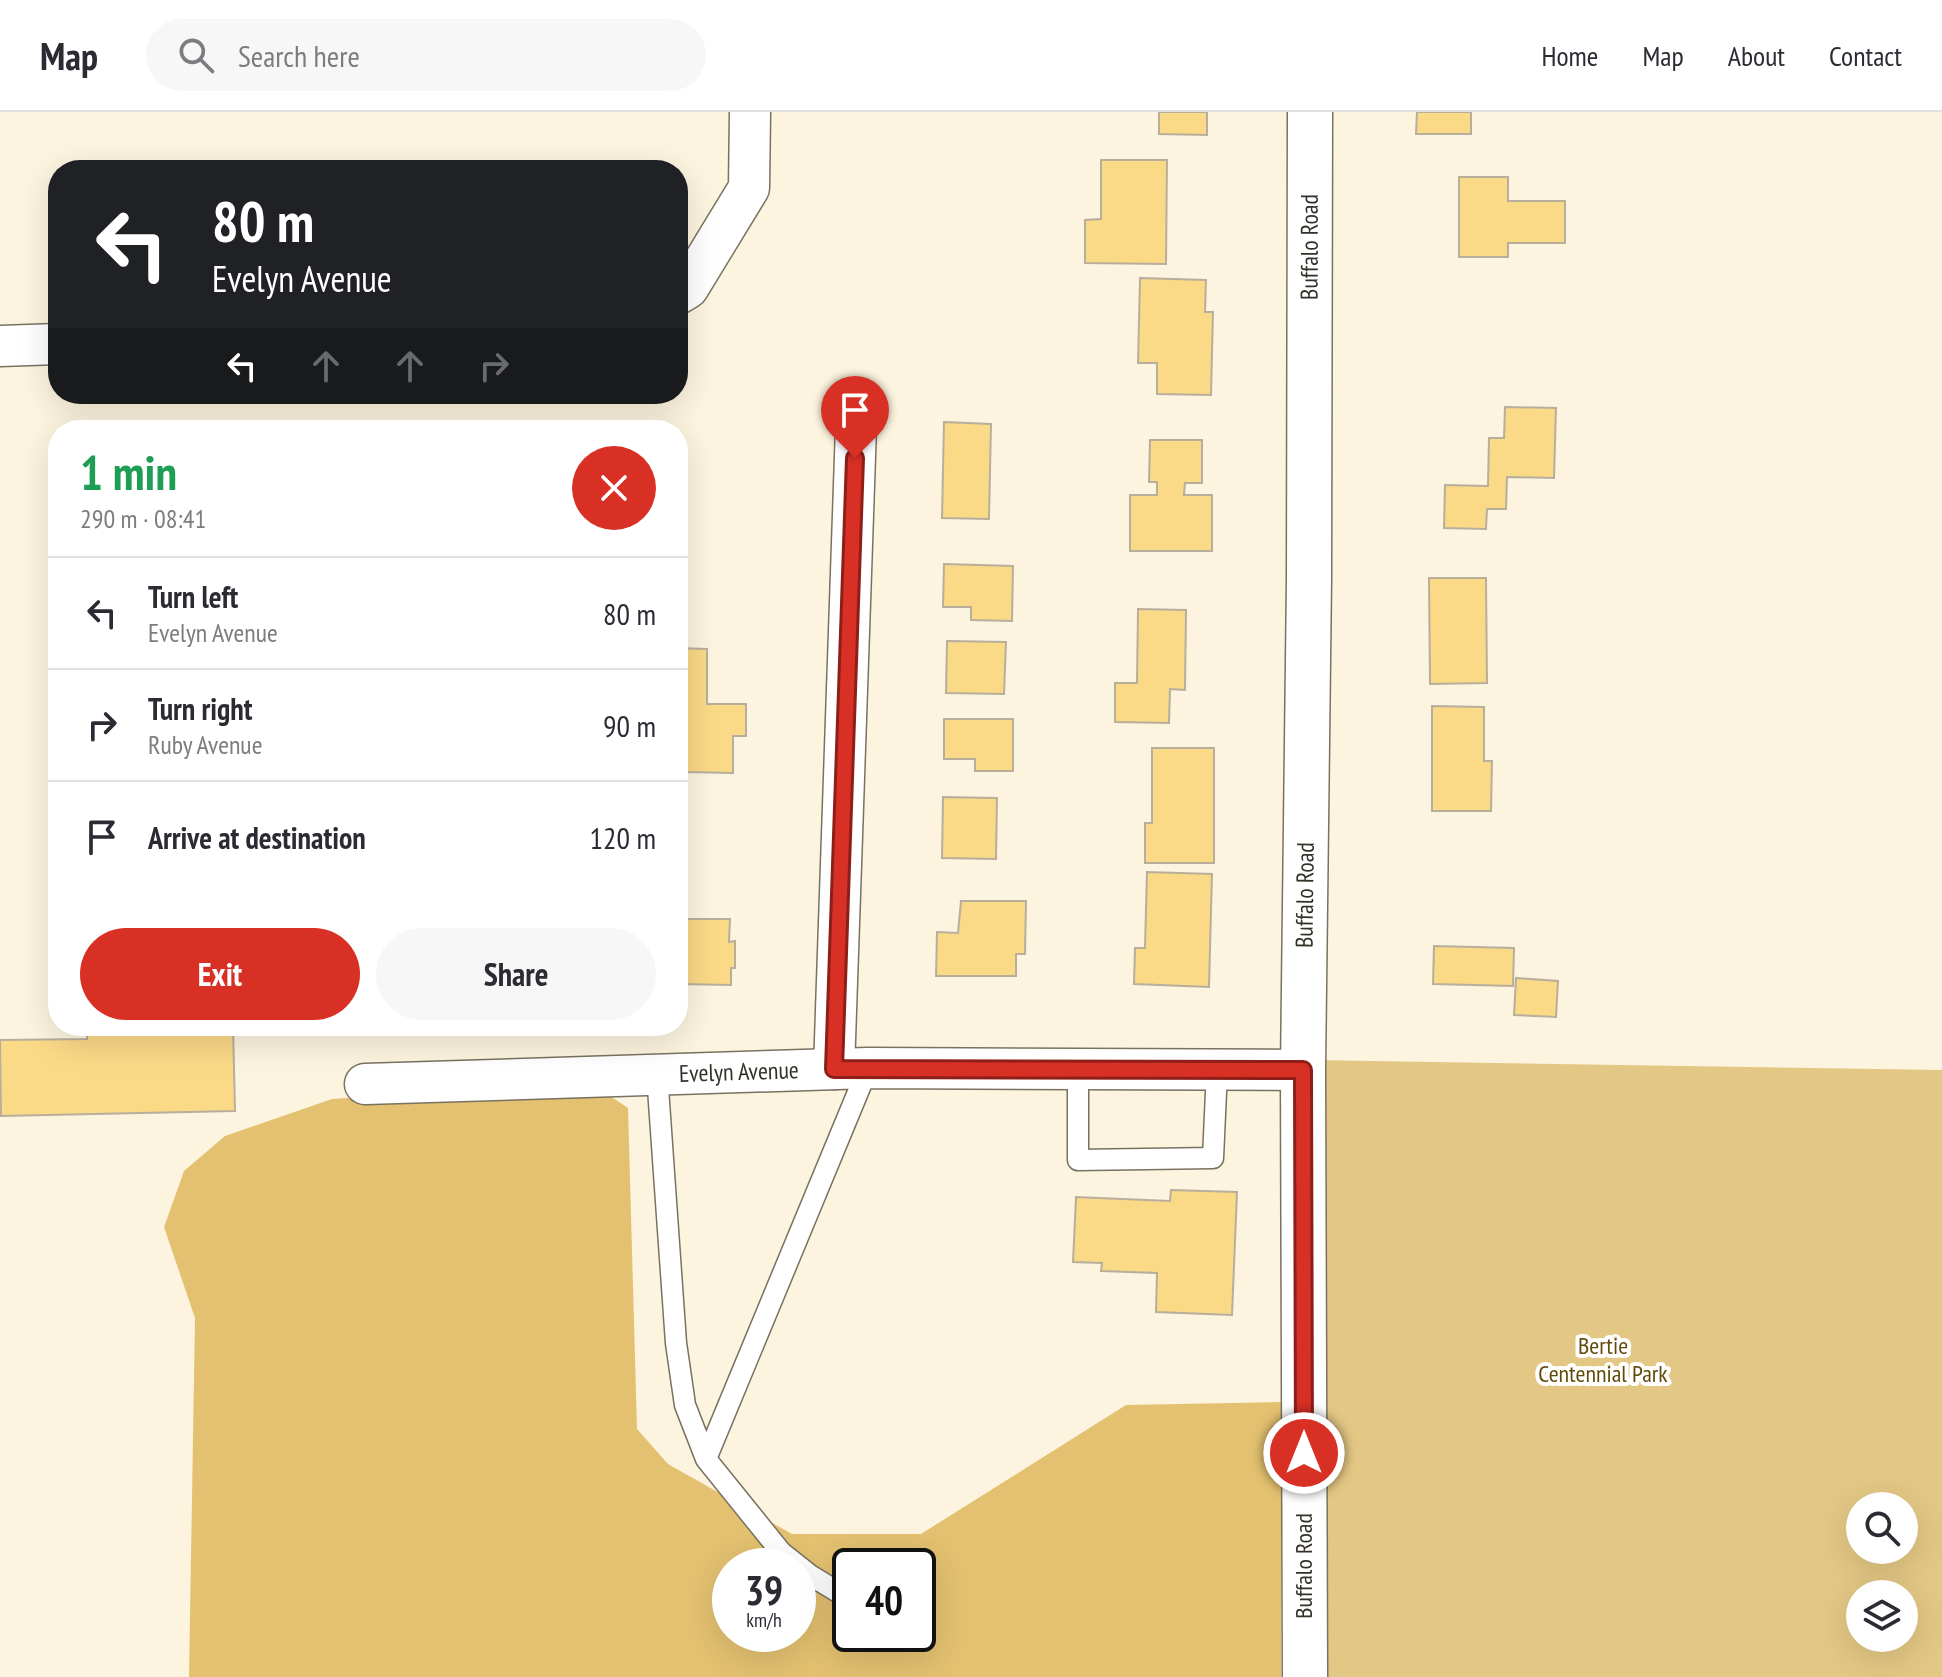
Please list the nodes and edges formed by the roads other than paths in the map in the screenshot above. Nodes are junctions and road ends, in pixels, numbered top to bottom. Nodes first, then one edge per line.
1 (750, 112) edge
2 (1310, 112) edge
3 (688, 288) edge
4 (48, 344) edge
5 (0, 346) edge
6 (856, 427) dead end
7 (851, 1068) junction
8 (1078, 1069) junction
9 (1217, 1070) junction
10 (1303, 1070) junction
11 (657, 1074) junction
12 (365, 1084) dead end
13 (706, 1459) junction
14 (832, 1588) edge
15 (1305, 1677) edge

1 - 3 street
2 - 10 street, Buffalo Road
4 - 5 street
6 - 7 street
7 - 8 street, Evelyn Avenue
7 - 11 street, Evelyn Avenue
7 - 13 lane
8 - 9 street, Evelyn Avenue
8 - 9 lane
9 - 10 street, Evelyn Avenue
10 - 15 street, Buffalo Road
11 - 12 street, Evelyn Avenue
11 - 13 lane
13 - 14 lane

